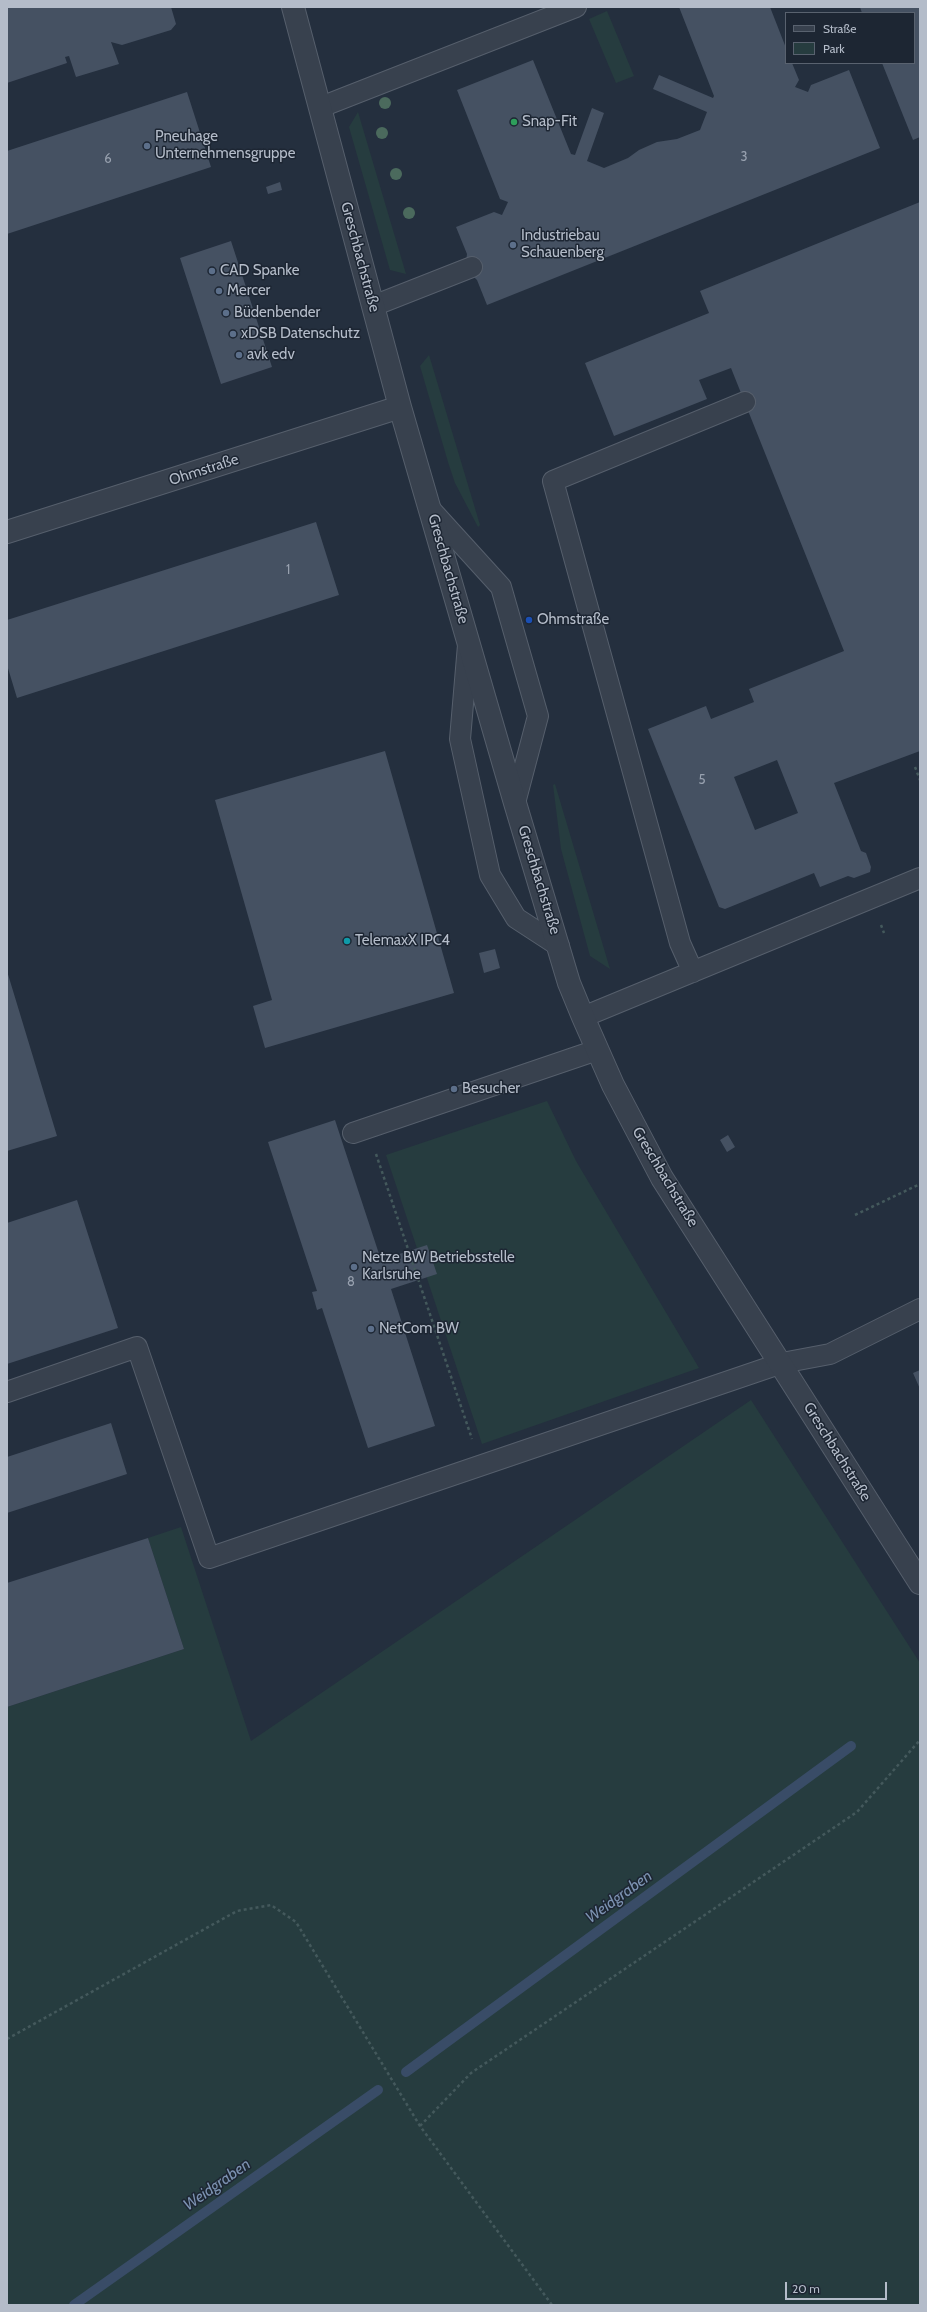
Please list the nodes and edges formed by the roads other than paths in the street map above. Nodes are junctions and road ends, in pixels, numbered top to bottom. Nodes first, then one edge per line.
1 (293, 7) edge
2 (576, 7) edge
3 (320, 108) junction
4 (472, 267) dead end
5 (374, 306) junction
6 (745, 402) dead end
7 (400, 407) junction
8 (431, 510) junction
9 (7, 532) edge
10 (468, 637) junction
11 (515, 803) junction
12 (920, 878) edge
13 (559, 946) junction
14 (693, 972) junction
15 (583, 1017) junction
16 (597, 1050) junction
17 (360, 1131) road end
18 (920, 1310) edge
19 (782, 1363) junction
20 (7, 1392) edge
21 (920, 1583) edge

1 - 3 street, Greschbachstraße
2 - 3 lane
3 - 5 street, Greschbachstraße
4 - 5 lane
5 - 7 street, Greschbachstraße
6 - 14 lane
7 - 8 street, Greschbachstraße
7 - 9 street, Ohmstraße
8 - 10 street, Greschbachstraße
8 - 11 lane
10 - 11 street, Greschbachstraße
10 - 13 lane
11 - 13 street, Greschbachstraße
12 - 14 lane
13 - 15 street, Greschbachstraße
14 - 15 lane
15 - 16 street, Greschbachstraße
16 - 17 lane
16 - 19 street, Greschbachstraße
18 - 19 lane
19 - 20 lane
19 - 21 street, Greschbachstraße

